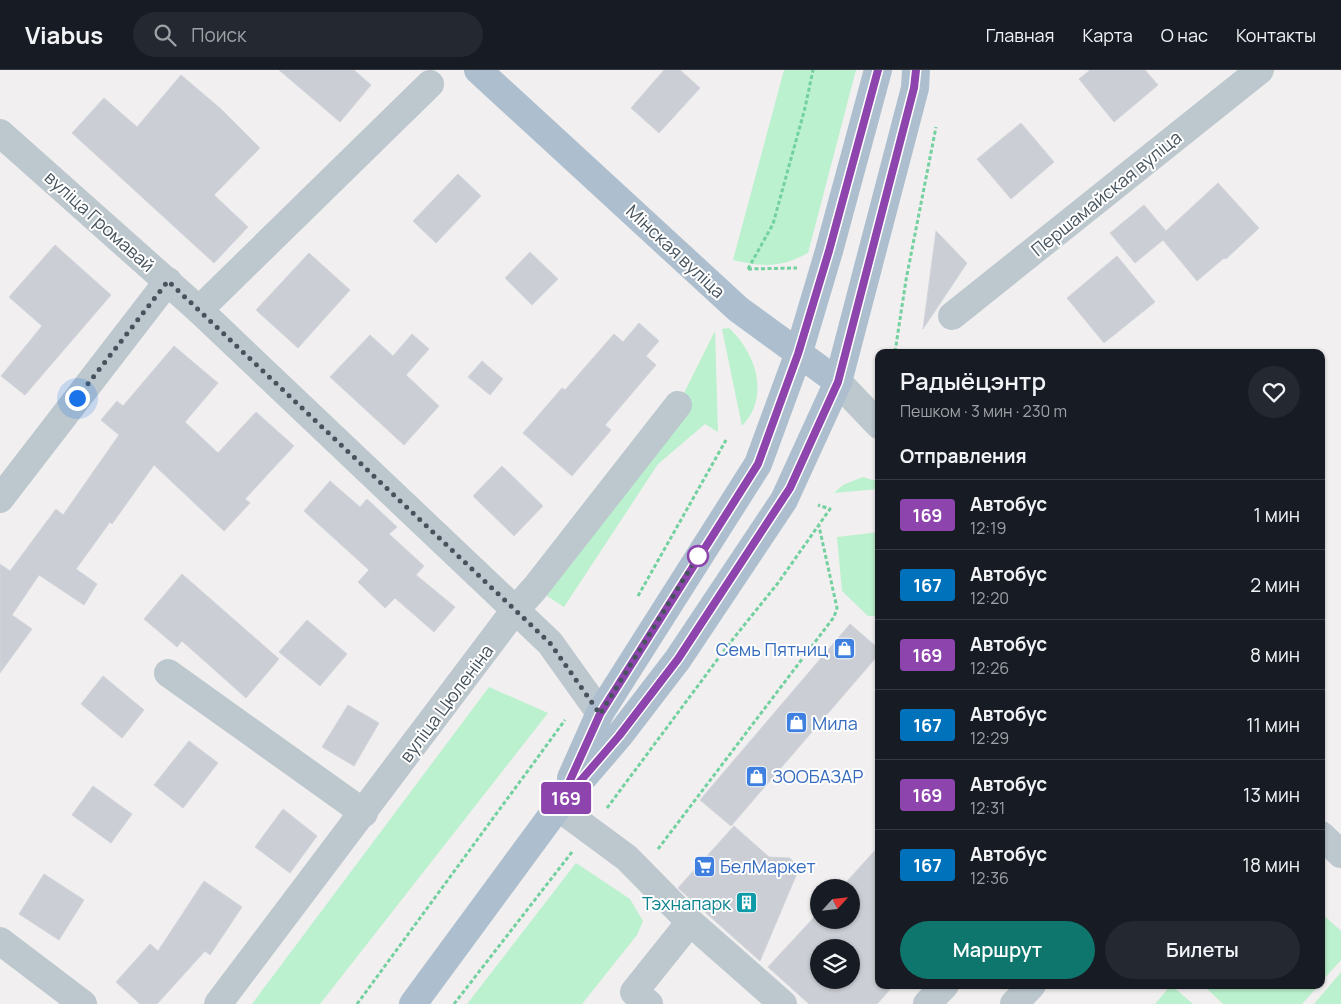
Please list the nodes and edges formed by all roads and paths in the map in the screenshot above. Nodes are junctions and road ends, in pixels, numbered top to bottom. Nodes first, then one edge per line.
1 (478, 70) edge
2 (813, 70) edge
3 (878, 70) edge
4 (916, 70) edge
5 (1260, 70) edge
6 (430, 84) dead end
7 (938, 117) dead end
8 (0, 133) edge
9 (805, 267) dead end
10 (168, 281) junction
11 (200, 310) junction
12 (952, 316) dead end
13 (895, 349) edge
14 (798, 354) junction
15 (838, 382) junction
16 (678, 405) dead end
17 (875, 421) edge
18 (726, 440) dead end
19 (0, 499) edge
20 (818, 505) dead end
21 (818, 525) junction
22 (638, 598) dead end
23 (515, 610) junction
24 (168, 673) dead end
25 (592, 702) junction
26 (558, 807) junction
27 (364, 813) junction
28 (614, 814) dead end
29 (599, 819) junction
30 (1325, 840) edge
31 (654, 846) dead end
32 (1341, 854) edge
33 (690, 922) junction
34 (0, 941) edge
35 (941, 989) edge
36 (1028, 989) edge
37 (83, 1004) edge
38 (218, 1004) edge
39 (357, 1004) edge
40 (413, 1004) edge
41 (454, 1004) edge
42 (649, 1004) edge
43 (783, 1004) edge
44 (927, 1004) edge
45 (1014, 1004) edge

1 - 14 main road, Мінская вуліца
2 - 9 path
3 - 14 main road
4 - 15 main road
5 - 12 street, Першамайская вуліца
6 - 11 street
7 - 13 path
8 - 10 street, вуліца Громавай
10 - 11 street, вуліца Громавай
10 - 19 street
11 - 23 street, вуліца Громавай
14 - 15 main road, Мінская вуліца
14 - 25 main road
15 - 17 street, Мінская вуліца
15 - 26 main road
16 - 23 street, вуліца Цюленіна
18 - 22 path
20 - 21 path
21 - 29 path
21 - 31 path
23 - 25 street, вуліца Громавай
23 - 27 street, вуліца Цюленіна
24 - 27 street
25 - 26 main road
25 - 39 path
26 - 29 street
26 - 40 main road
27 - 38 street, вуліца Цюленіна
28 - 29 path
29 - 33 street
29 - 41 path
30 - 32 street
33 - 42 street
33 - 43 street
34 - 37 street
35 - 44 street
36 - 45 street

